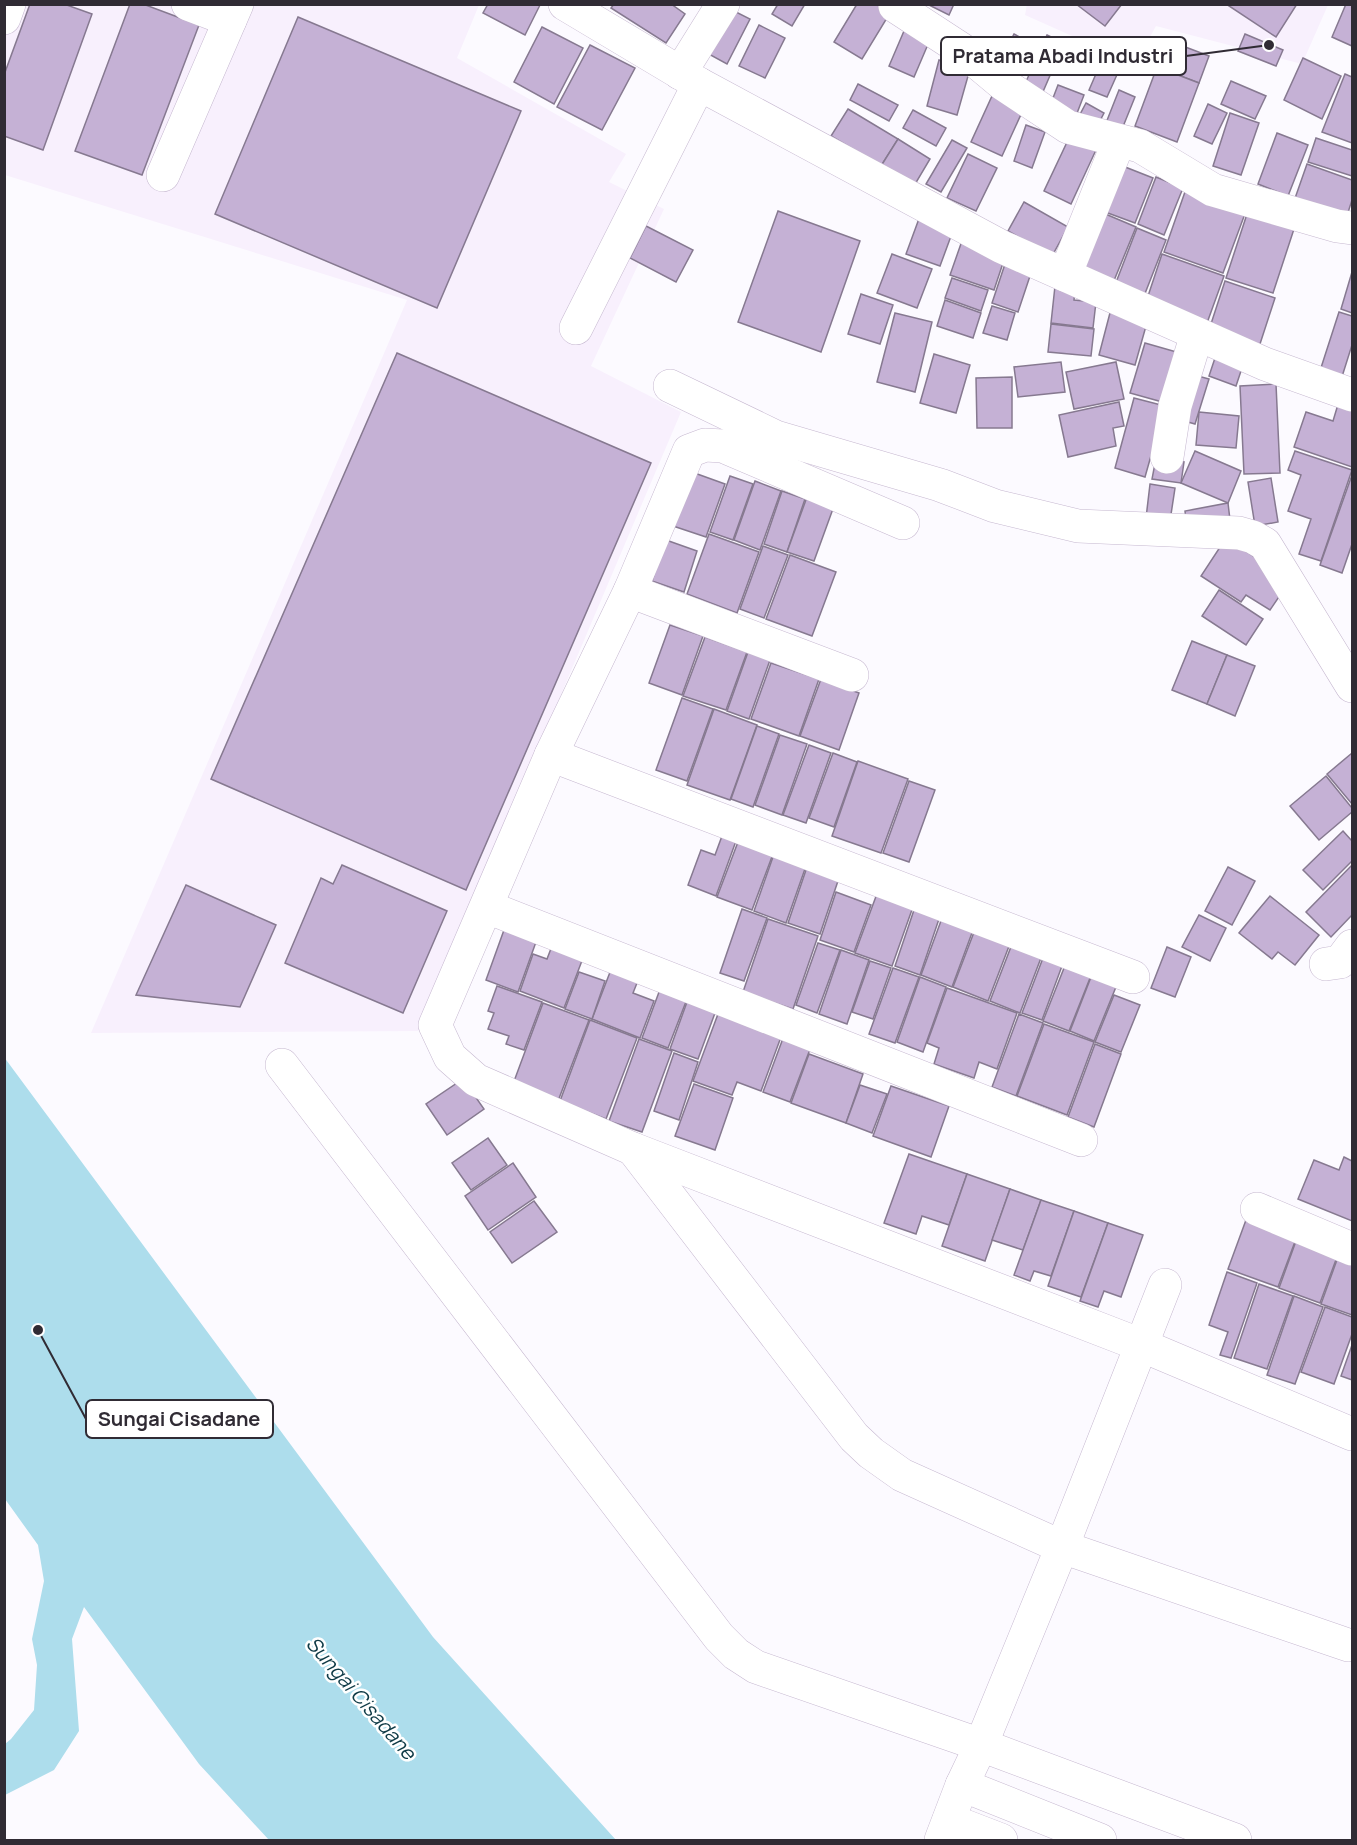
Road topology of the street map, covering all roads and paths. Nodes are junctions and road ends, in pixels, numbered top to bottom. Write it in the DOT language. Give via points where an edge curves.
graph roads {
  1 [pos="9,4"];
  2 [pos="188,4"];
  3 [pos="565,4"];
  4 [pos="723,4"];
  5 [pos="895,6"];
  6 [pos="233,12"];
  7 [pos="4,18"];
  8 [pos="689,79"];
  9 [pos="1119,141"];
  10 [pos="164,175"];
  11 [pos="1353,228"];
  12 [pos="1065,275"];
  13 [pos="576,328"];
  14 [pos="1197,334"];
  15 [pos="670,386"];
  16 [pos="1353,395"];
  17 [pos="1167,457"];
  18 [pos="903,523"];
  19 [pos="630,591"];
  20 [pos="852,675"];
  21 [pos="1353,686"];
  22 [pos="551,756"];
  23 [pos="487,907"];
  24 [pos="1353,946"];
  25 [pos="1326,964"];
  26 [pos="1133,977"];
  27 [pos="282,1065"];
  28 [pos="1081,1140"];
  29 [pos="633,1149"];
  30 [pos="1257,1209"];
  31 [pos="1353,1249"];
  32 [pos="1165,1285"];
  33 [pos="1141,1345"];
  34 [pos="1353,1434"];
  35 [pos="1062,1547"];
  36 [pos="1348,1645"];
  37 [pos="981,1745"];
  38 [pos="962,1785"];
  39 [pos="945,1830"];
  40 [pos="1002,1840"];
  41 [pos="1100,1840"];
  42 [pos="1235,1840"];
  1 -- 7 [label="street"];
  2 -- 6 [label="street"];
  3 -- 8 [label="street"];
  4 -- 8 [label="street"];
  5 -- 9 [label="street" via="1068,127"];
  6 -- 10 [label="street"];
  8 -- 12 [label="street" via="1002,247"];
  8 -- 13 [label="street"];
  9 -- 11 [label="street" via="1140,146 1213,190"];
  9 -- 12 [label="street"];
  12 -- 14 [label="street"];
  14 -- 16 [label="street" via="1265,364"];
  14 -- 17 [label="street" via="1175,406"];
  15 -- 21 [label="street" via="776,437 940,485 995,506 1077,526 1239,533 1253,537 1266,544"];
  18 -- 19 [label="street" via="723,446 705,445 689,451"];
  19 -- 20 [label="street"];
  19 -- 22 [label="street"];
  22 -- 23 [label="street"];
  22 -- 26 [label="street"];
  23 -- 28 [label="street"];
  23 -- 29 [label="street" via="435,1025 450,1057 476,1080"];
  24 -- 25 [label="street" via="1340,962"];
  27 -- 37 [label="street" via="719,1637 736,1654 756,1667"];
  29 -- 33 [label="street"];
  29 -- 35 [label="street" via="854,1437 871,1453 902,1475"];
  30 -- 31 [label="street"];
  32 -- 33 [label="street"];
  33 -- 34 [label="street"];
  33 -- 35 [label="street"];
  35 -- 36 [label="street"];
  35 -- 37 [label="street"];
  37 -- 38 [label="street"];
  37 -- 42 [label="street"];
  38 -- 39 [label="street"];
  38 -- 41 [label="street"];
  39 -- 40 [label="street"];
}
